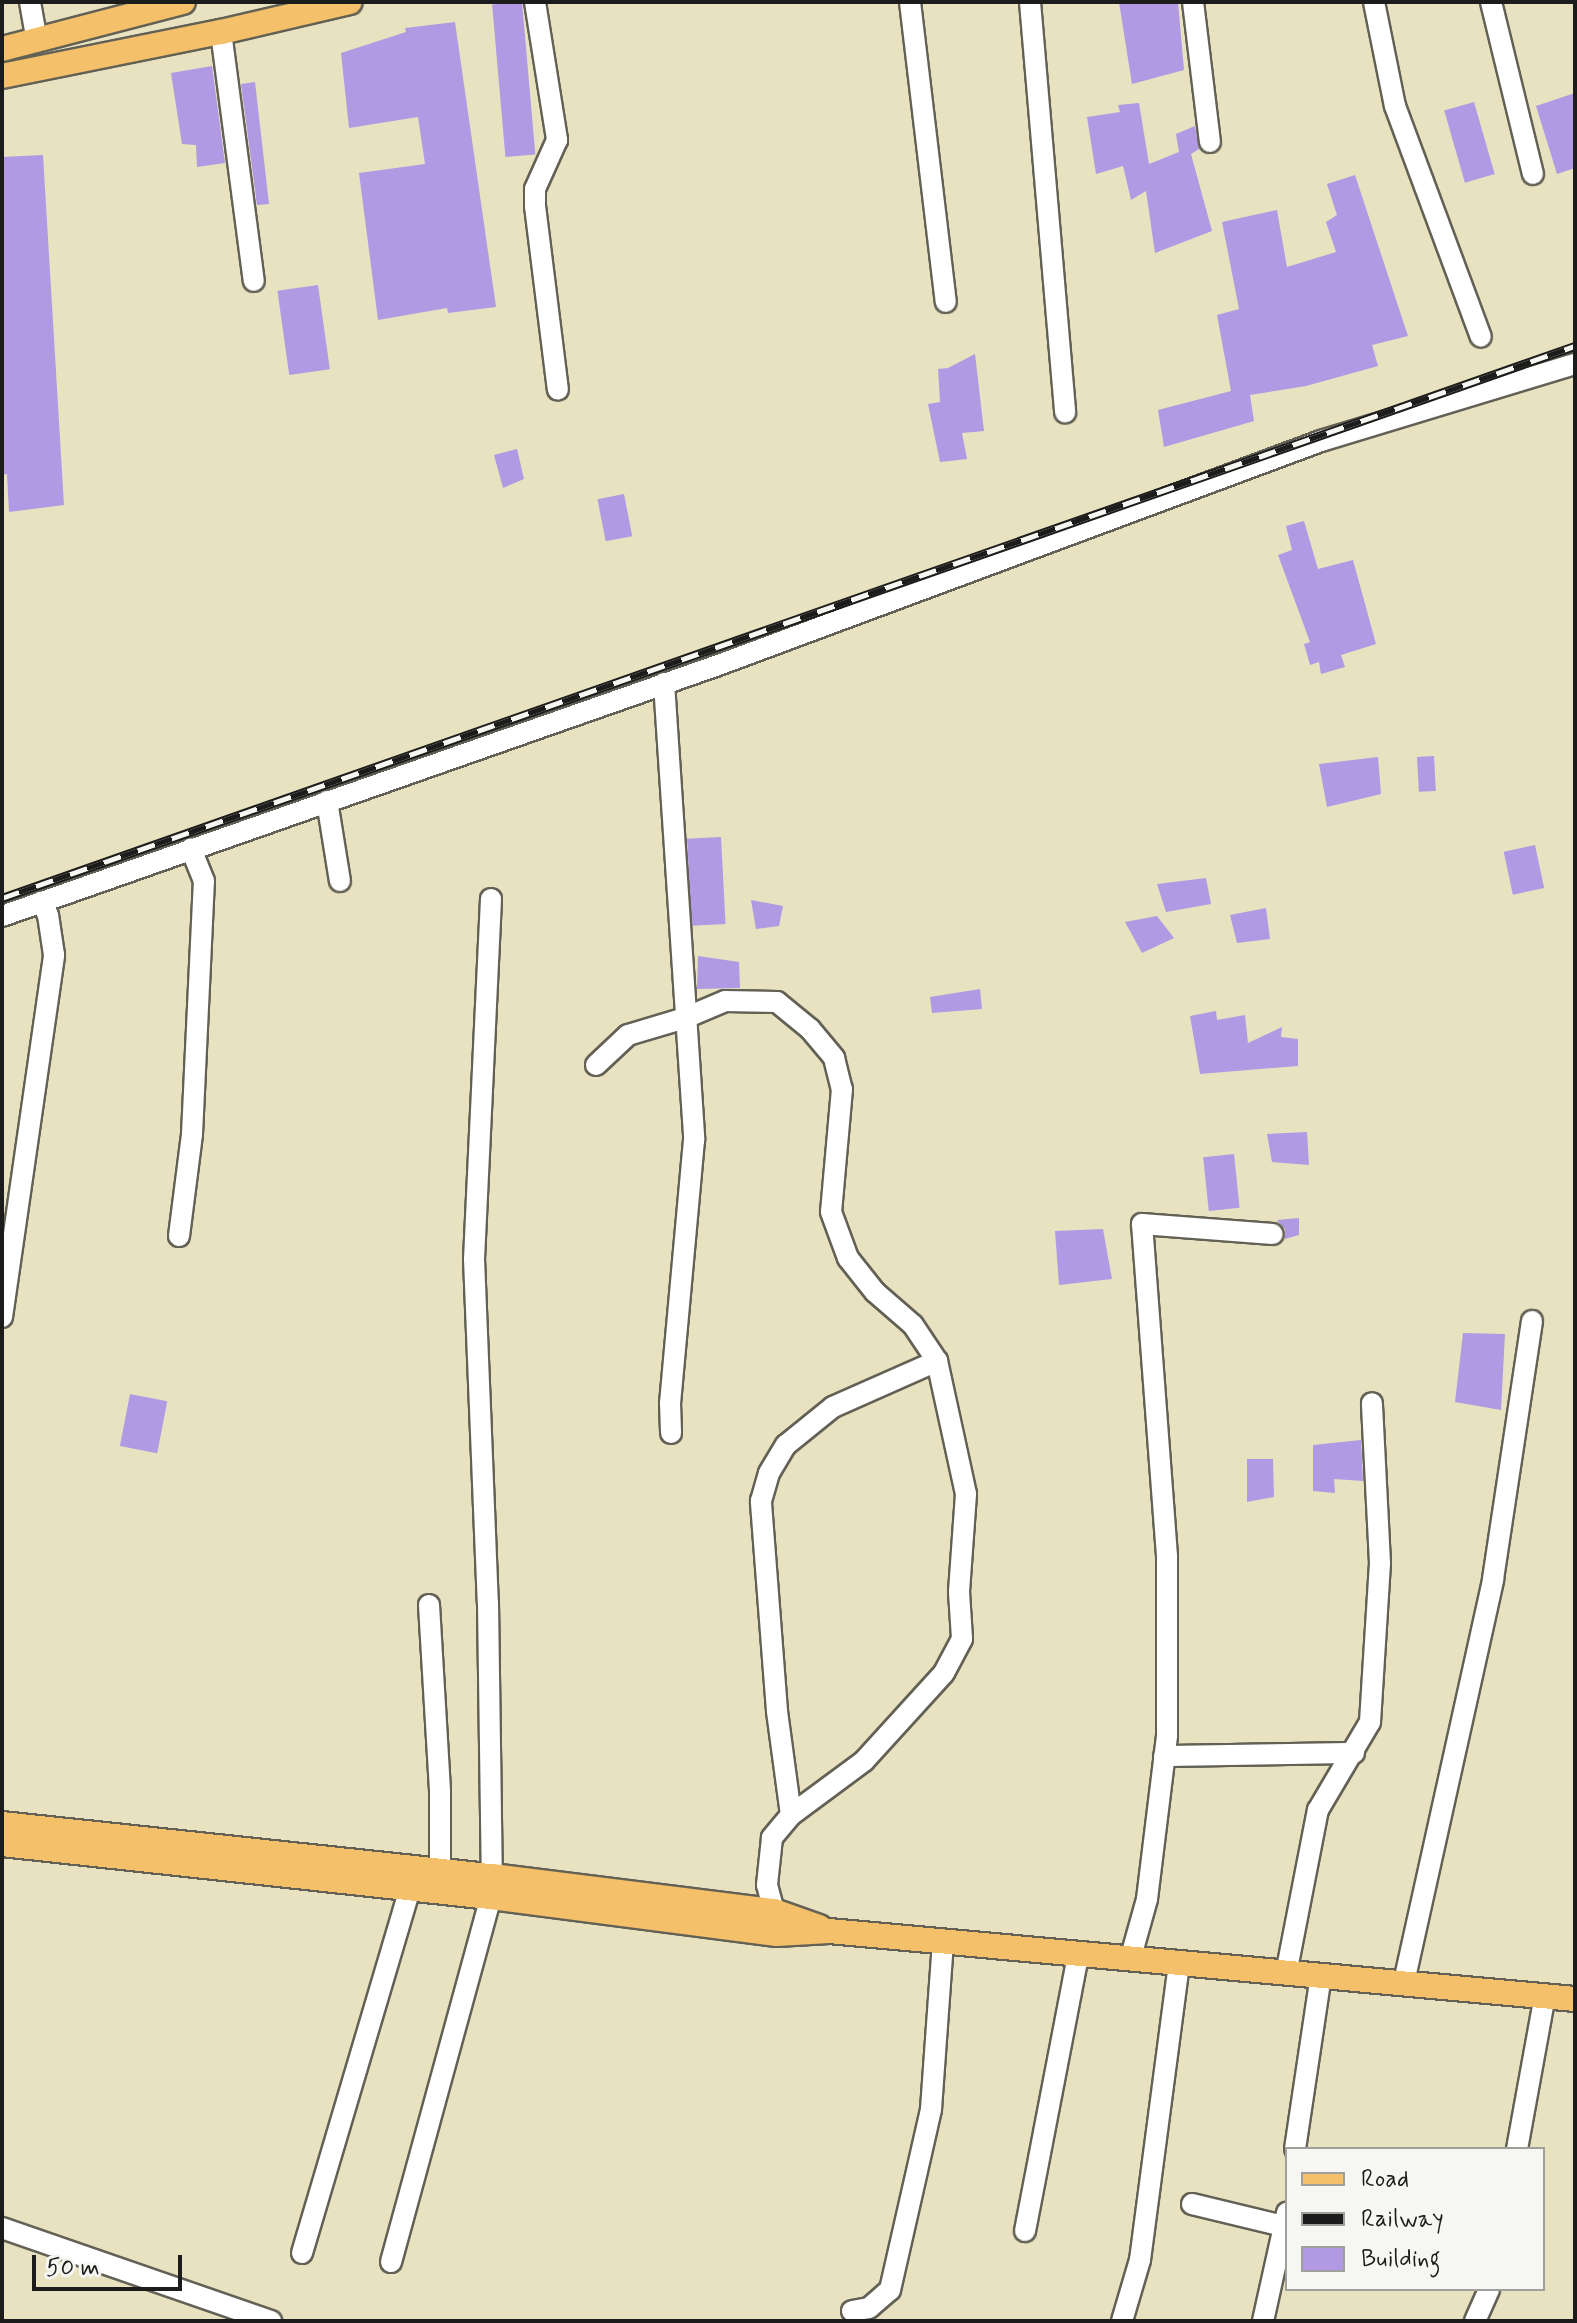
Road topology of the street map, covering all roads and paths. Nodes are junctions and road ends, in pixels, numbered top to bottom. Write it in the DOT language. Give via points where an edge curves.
graph roads {
  1 [pos="30,2"];
  2 [pos="183,2"];
  3 [pos="350,2"];
  4 [pos="535,2"];
  5 [pos="910,2"];
  6 [pos="1030,2"];
  7 [pos="1193,2"];
  8 [pos="1374,2"];
  9 [pos="1491,2"];
  10 [pos="221,32"];
  11 [pos="37,41"];
  12 [pos="2,49"];
  13 [pos="2,76"];
  14 [pos="1210,142"];
  15 [pos="1533,174"];
  16 [pos="254,281"];
  17 [pos="946,302"];
  18 [pos="1481,337"];
  19 [pos="1575,364"];
  20 [pos="558,390"];
  21 [pos="1065,413"];
  22 [pos="664,683"];
  23 [pos="327,801"];
  24 [pos="191,849"];
  25 [pos="340,881"];
  26 [pos="491,899"];
  27 [pos="41,902"];
  28 [pos="2,916"];
  29 [pos="685,1018"];
  30 [pos="596,1065"];
  31 [pos="1273,1234"];
  32 [pos="179,1236"];
  33 [pos="2,1317"];
  34 [pos="1532,1321"];
  35 [pos="937,1361"];
  36 [pos="1372,1403"];
  37 [pos="671,1433"];
  38 [pos="429,1605"];
  39 [pos="1354,1753"];
  40 [pos="1164,1756"];
  41 [pos="791,1815"];
  42 [pos="2,1824"];
  43 [pos="2,1844"];
  44 [pos="440,1871"];
  45 [pos="492,1887"];
  46 [pos="410,1889"];
  47 [pos="774,1911"];
  48 [pos="829,1931"];
  49 [pos="943,1943"];
  50 [pos="1078,1956"];
  51 [pos="1130,1960"];
  52 [pos="1179,1962"];
  53 [pos="1286,1974"];
  54 [pos="1321,1976"];
  55 [pos="1404,1982"];
  56 [pos="1545,1995"];
  57 [pos="1575,1999"];
  58 [pos="1295,2147"];
  59 [pos="1517,2147"];
  60 [pos="1192,2204"];
  61 [pos="1285,2222"];
  62 [pos="1285,2226"];
  63 [pos="2,2228"];
  64 [pos="1025,2231"];
  65 [pos="302,2253"];
  66 [pos="391,2262"];
  67 [pos="1488,2291"];
  68 [pos="852,2311"];
  69 [pos="271,2321"];
  70 [pos="1122,2321"];
  71 [pos="1263,2321"];
  72 [pos="1475,2321"];
  1 -- 11 [label="street"];
  2 -- 11 [label="main road"];
  3 -- 10 [label="main road"];
  4 -- 20 [label="street" via="557,140 535,189 535,206"];
  5 -- 17 [label="street"];
  6 -- 21 [label="street"];
  7 -- 14 [label="street"];
  8 -- 18 [label="street" via="1395,106"];
  9 -- 15 [label="street"];
  10 -- 13 [label="main road"];
  10 -- 16 [label="street"];
  11 -- 12 [label="main road"];
  19 -- 22 [label="street" via="1321,441"];
  22 -- 23 [label="street"];
  22 -- 29 [label="street"];
  23 -- 24 [label="street"];
  23 -- 25 [label="street"];
  24 -- 27 [label="street"];
  24 -- 32 [label="street" via="204,881 192,1134"];
  26 -- 45 [label="street" via="474,1259 488,1603"];
  27 -- 28 [label="street"];
  27 -- 33 [label="street" via="54,955"];
  29 -- 30 [label="street" via="628,1035"];
  29 -- 35 [label="street" via="725,1001 777,1002 834,1058 842,1089 831,1212 848,1258 875,1292 913,1325"];
  29 -- 37 [label="street" via="694,1140"];
  31 -- 40 [label="street" via="1142,1224 1167,1556"];
  34 -- 55 [label="street" via="1493,1579"];
  35 -- 41 [label="street" via="966,1494 959,1592 962,1639 944,1673 864,1761"];
  35 -- 41 [label="street" via="833,1407 786,1445 769,1473 761,1501 777,1711"];
  36 -- 39 [label="street" via="1380,1563 1370,1722"];
  38 -- 44 [label="street"];
  39 -- 40 [label="street"];
  39 -- 53 [label="street" via="1318,1810"];
  40 -- 51 [label="street" via="1147,1899"];
  41 -- 47 [label="street" via="772,1838 767,1885"];
  42 -- 44 [label="main road"];
  43 -- 46 [label="main road"];
  44 -- 45 [label="main road"];
  45 -- 46 [label="main road"];
  45 -- 47 [label="main road"];
  45 -- 48 [label="main road" via="777,1934"];
  45 -- 66 [label="street"];
  46 -- 65 [label="street"];
  47 -- 48 [label="main road"];
  48 -- 49 [label="main road"];
  49 -- 50 [label="main road"];
  49 -- 68 [label="street" via="931,2109 890,2290 869,2308"];
  50 -- 51 [label="main road"];
  50 -- 64 [label="street"];
  51 -- 52 [label="main road"];
  52 -- 53 [label="main road"];
  52 -- 70 [label="street" via="1140,2260"];
  53 -- 54 [label="main road"];
  54 -- 55 [label="main road"];
  54 -- 58 [label="street"];
  55 -- 56 [label="main road"];
  56 -- 57 [label="main road"];
  56 -- 59 [label="street"];
  60 -- 61 [label="street"];
  62 -- 71 [label="street"];
  63 -- 69 [label="street"];
  67 -- 72 [label="street"];
}
